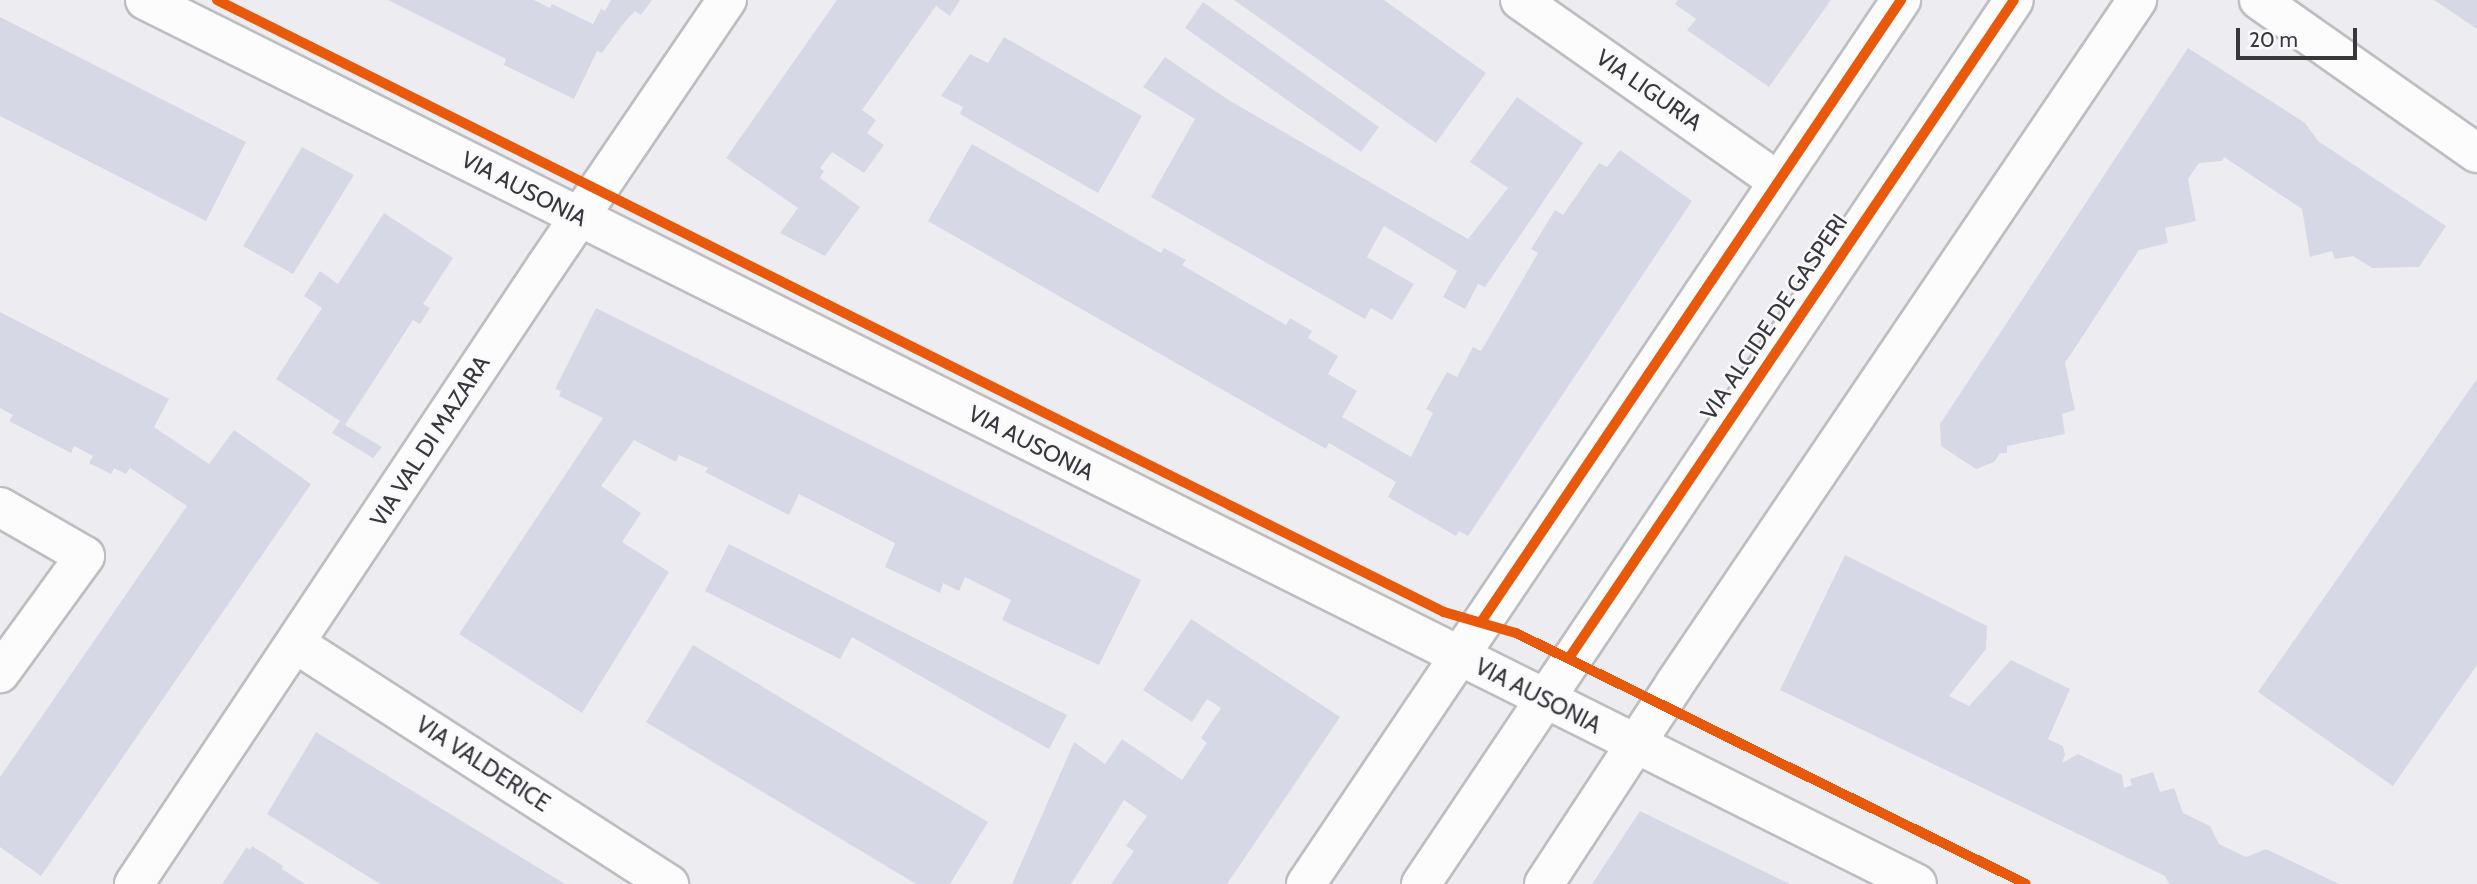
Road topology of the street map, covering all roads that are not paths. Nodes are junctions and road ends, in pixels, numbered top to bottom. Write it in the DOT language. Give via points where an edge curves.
graph roads {
  1 [pos="145,0"];
  2 [pos="727,0"];
  3 [pos="1520,0"];
  4 [pos="1901,0"];
  5 [pos="2014,0"];
  6 [pos="2137,0"];
  7 [pos="2259,0"];
  8 [pos="2477,153"];
  9 [pos="1778,181"];
  10 [pos="579,217"];
  11 [pos="0,507"];
  12 [pos="296,643"];
  13 [pos="1458,656"];
  14 [pos="0,673"];
  15 [pos="1543,699"];
  16 [pos="1635,745"];
  17 [pos="134,884"];
  18 [pos="669,884"];
  19 [pos="1306,884"];
  20 [pos="1421,884"];
  21 [pos="1544,884"];
  22 [pos="1917,884"];
  1 -- 10 [label="street, VIA AUSONIA"];
  2 -- 10 [label="street, VIA VAL DI MAZARA"];
  3 -- 9 [label="street, VIA LIGURIA"];
  4 -- 9 [label="street"];
  5 -- 15 [label="street, VIA ALCIDE DE GASPERI"];
  6 -- 16 [label="street"];
  7 -- 8 [label="street"];
  9 -- 13 [label="street"];
  10 -- 12 [label="street, VIA VAL DI MAZARA"];
  10 -- 13 [label="street, VIA AUSONIA"];
  11 -- 14 [label="street" via="85,556"];
  12 -- 17 [label="street, VIA VAL DI MAZARA"];
  12 -- 18 [label="street, VIA VALDERICE"];
  13 -- 15 [label="street, VIA AUSONIA"];
  13 -- 19 [label="street"];
  15 -- 16 [label="street, VIA AUSONIA"];
  15 -- 20 [label="street, VIA ALCIDE DE GASPERI"];
  16 -- 21 [label="street"];
  16 -- 22 [label="street, VIA AUSONIA"];
}
